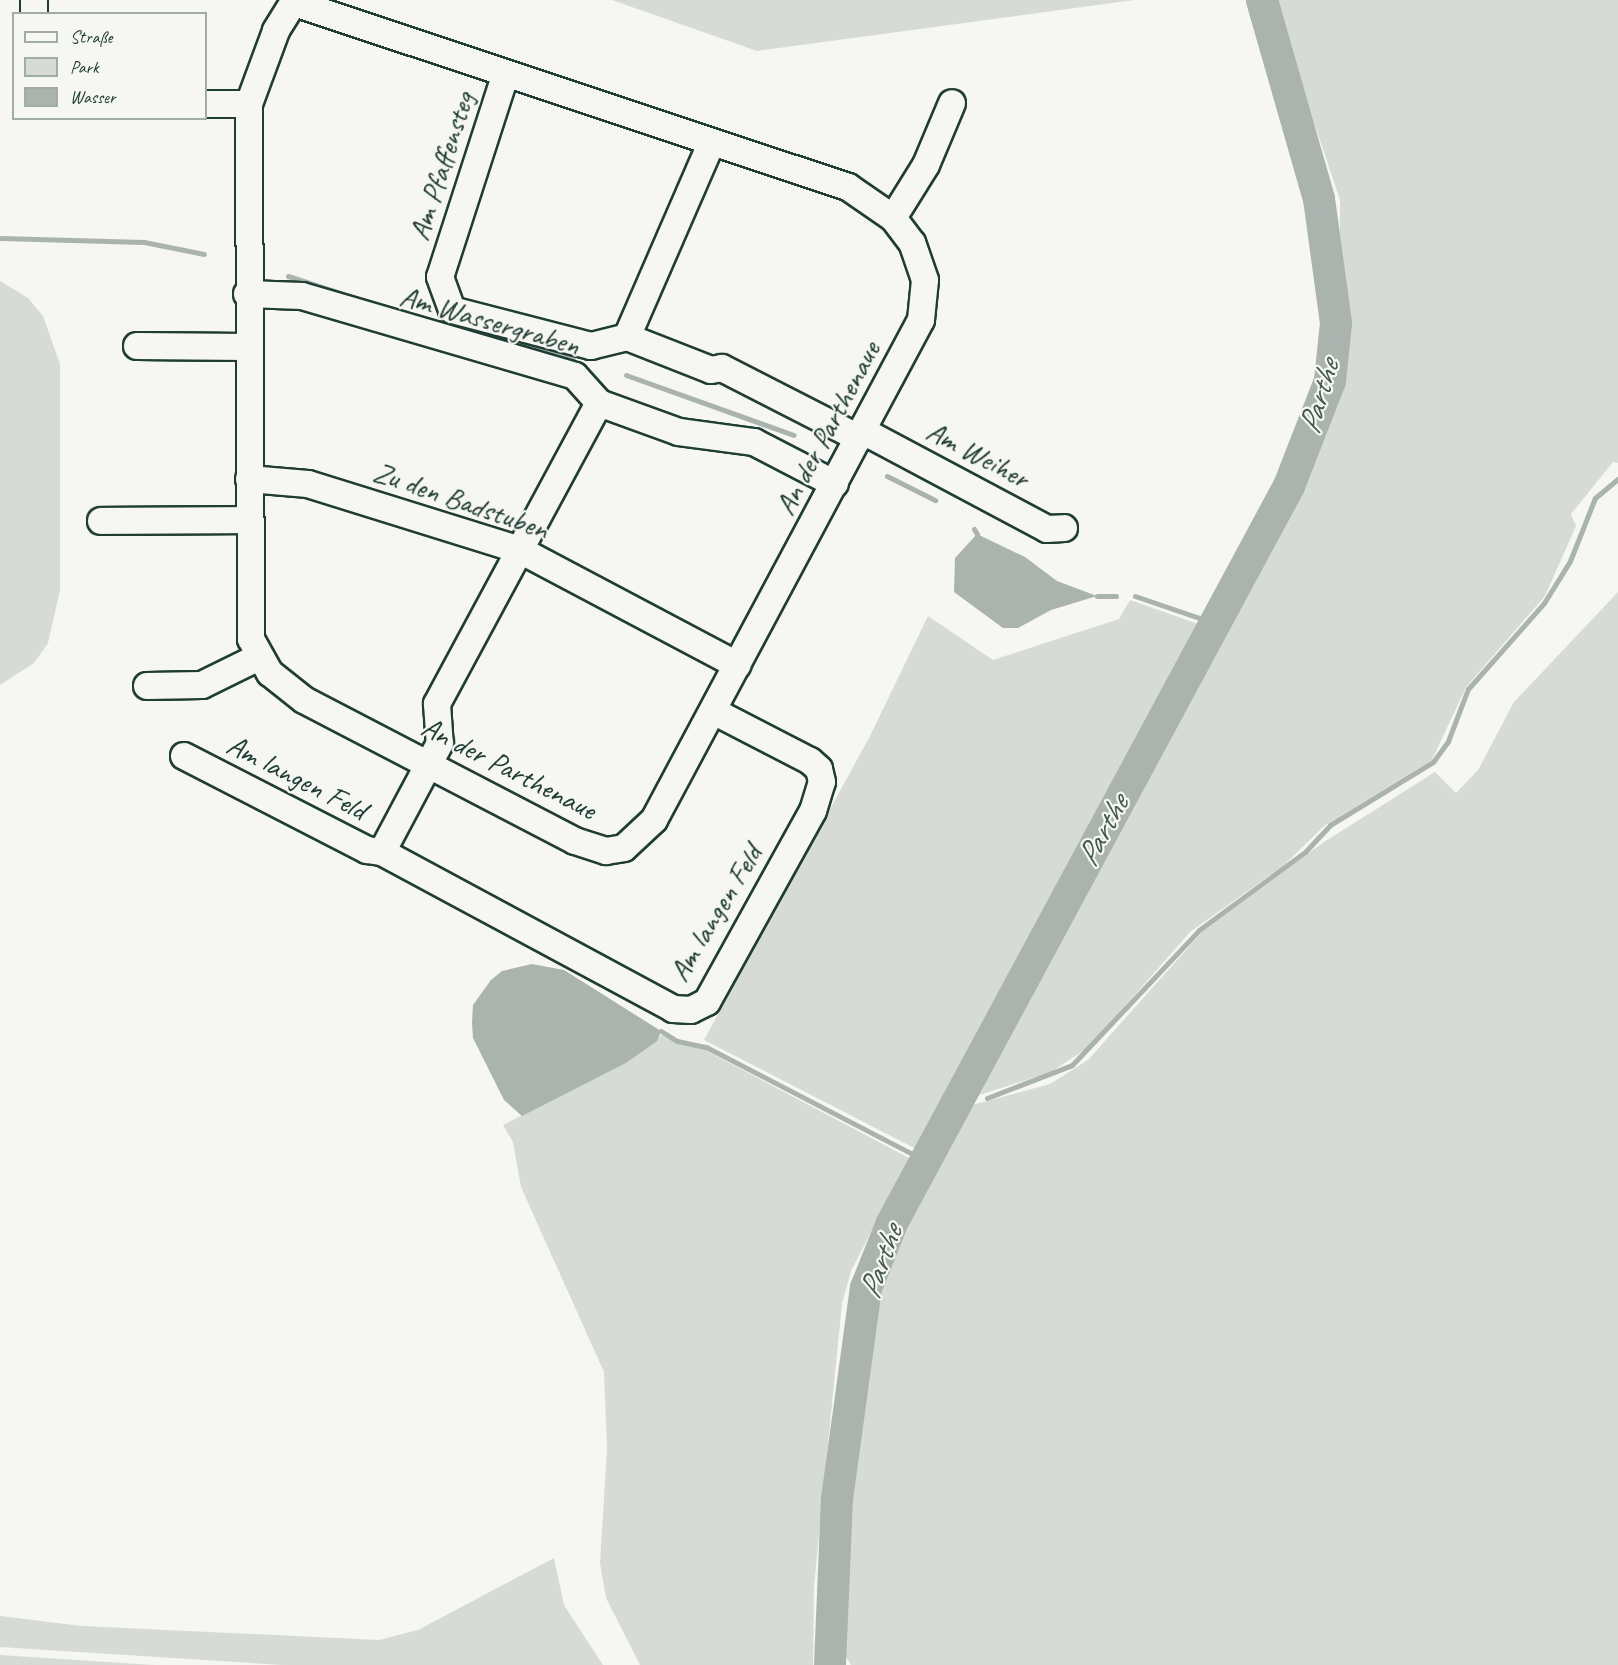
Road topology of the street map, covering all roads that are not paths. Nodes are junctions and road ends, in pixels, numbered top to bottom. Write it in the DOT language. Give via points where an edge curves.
graph roads {
  1 [pos="295,2"];
  2 [pos="504,76"];
  3 [pos="952,103"];
  4 [pos="207,104"];
  5 [pos="249,104"];
  6 [pos="711,144"];
  7 [pos="893,218"];
  8 [pos="440,277"];
  9 [pos="247,294"];
  10 [pos="627,337"];
  11 [pos="137,346"];
  12 [pos="248,347"];
  13 [pos="599,403"];
  14 [pos="861,434"];
  15 [pos="249,479"];
  16 [pos="835,484"];
  17 [pos="248,520"];
  18 [pos="100,521"];
  19 [pos="1064,528"];
  20 [pos="520,550"];
  21 [pos="259,657"];
  22 [pos="737,665"];
  23 [pos="147,686"];
  24 [pos="713,711"];
  25 [pos="184,756"];
  26 [pos="428,764"];
  27 [pos="382,852"];
  1 -- 2 [label="street, An der Parthenaue"];
  1 -- 5 [label="street, An der Parthenaue" via="276,31"];
  2 -- 6 [label="street, An der Parthenaue"];
  2 -- 8 [label="street, Am Pfaffensteg"];
  3 -- 7 [label="street" via="926,165"];
  4 -- 5 [label="street"];
  5 -- 9 [label="street, An der Parthenaue"];
  6 -- 7 [label="street, An der Parthenaue" via="848,188"];
  6 -- 10 [label="street"];
  7 -- 14 [label="street, An der Parthenaue" via="912,243 925,280 921,320"];
  8 -- 10 [label="street, Am Wassergraben" via="452,310 591,346"];
  9 -- 12 [label="street, An der Parthenaue"];
  9 -- 13 [label="street, Am Wassergraben" via="302,296 574,376"];
  10 -- 14 [label="street, Am Wassergraben" via="711,370 722,368"];
  11 -- 12 [label="street"];
  12 -- 15 [label="street, An der Parthenaue"];
  13 -- 16 [label="street, Am Wassergraben" via="679,432 754,442"];
  13 -- 20 [label="street, Am langen Feld"];
  14 -- 16 [label="street, An der Parthenaue"];
  14 -- 19 [label="street, Am Weiher" via="1047,529"];
  15 -- 17 [label="street, An der Parthenaue"];
  15 -- 20 [label="street, Zu den Badstuben" via="308,484"];
  16 -- 22 [label="street, An der Parthenaue"];
  17 -- 18 [label="street"];
  17 -- 21 [label="street, An der Parthenaue" via="249,623"];
  20 -- 22 [label="street, Zu den Badstuben"];
  20 -- 26 [label="street, Am langen Feld" via="437,704 440,743"];
  21 -- 23 [label="street" via="202,685"];
  21 -- 26 [label="street, An der Parthenaue" via="281,685 304,700"];
  22 -- 24 [label="street, An der Parthenaue"];
  24 -- 26 [label="street, An der Parthenaue" via="649,828 624,848 606,850 575,841"];
  24 -- 27 [label="street, Am langen Feld" via="810,761 819,769 822,782 813,809 707,1002 691,1010 673,1009"];
  25 -- 27 [label="street, Am langen Feld" via="367,850"];
  26 -- 27 [label="street, Am langen Feld"];
}
